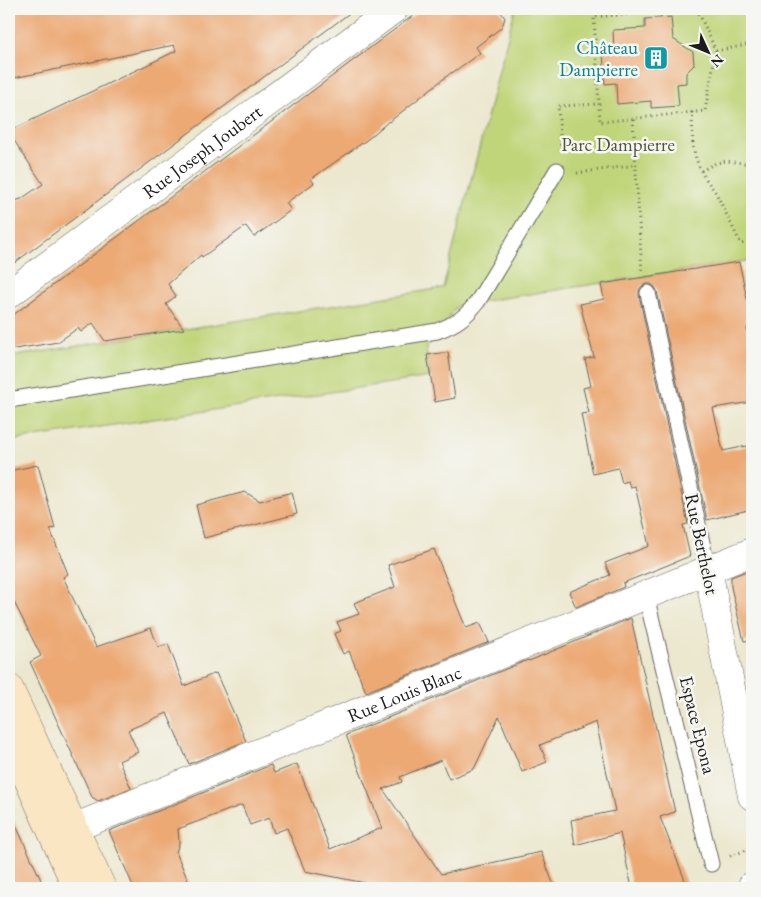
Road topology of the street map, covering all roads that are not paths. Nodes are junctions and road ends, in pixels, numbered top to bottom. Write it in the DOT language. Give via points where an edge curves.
graph roads {
  1 [pos="394,9"];
  2 [pos="555,173"];
  3 [pos="648,293"];
  4 [pos="9,294"];
  5 [pos="9,400"];
  6 [pos="752,552"];
  7 [pos="708,570"];
  8 [pos="646,596"];
  9 [pos="9,688"];
  10 [pos="9,737"];
  11 [pos="752,796"];
  12 [pos="64,832"];
  13 [pos="711,864"];
  14 [pos="83,884"];
  1 -- 4 [label="street, Rue Joseph Joubert"];
  2 -- 5 [label="lane" via="478,301 461,320 450,326 437,331"];
  3 -- 7 [label="lane, Rue Berthelot"];
  6 -- 7 [label="street, Rue Louis Blanc"];
  7 -- 8 [label="street, Rue Louis Blanc"];
  7 -- 11 [label="street, Rue Berthelot"];
  8 -- 12 [label="street, Rue Louis Blanc"];
  8 -- 13 [label="lane, Espace Epona"];
  9 -- 12 [label="main road"];
  10 -- 12 [label="main road"];
  12 -- 14 [label="main road"];
}
